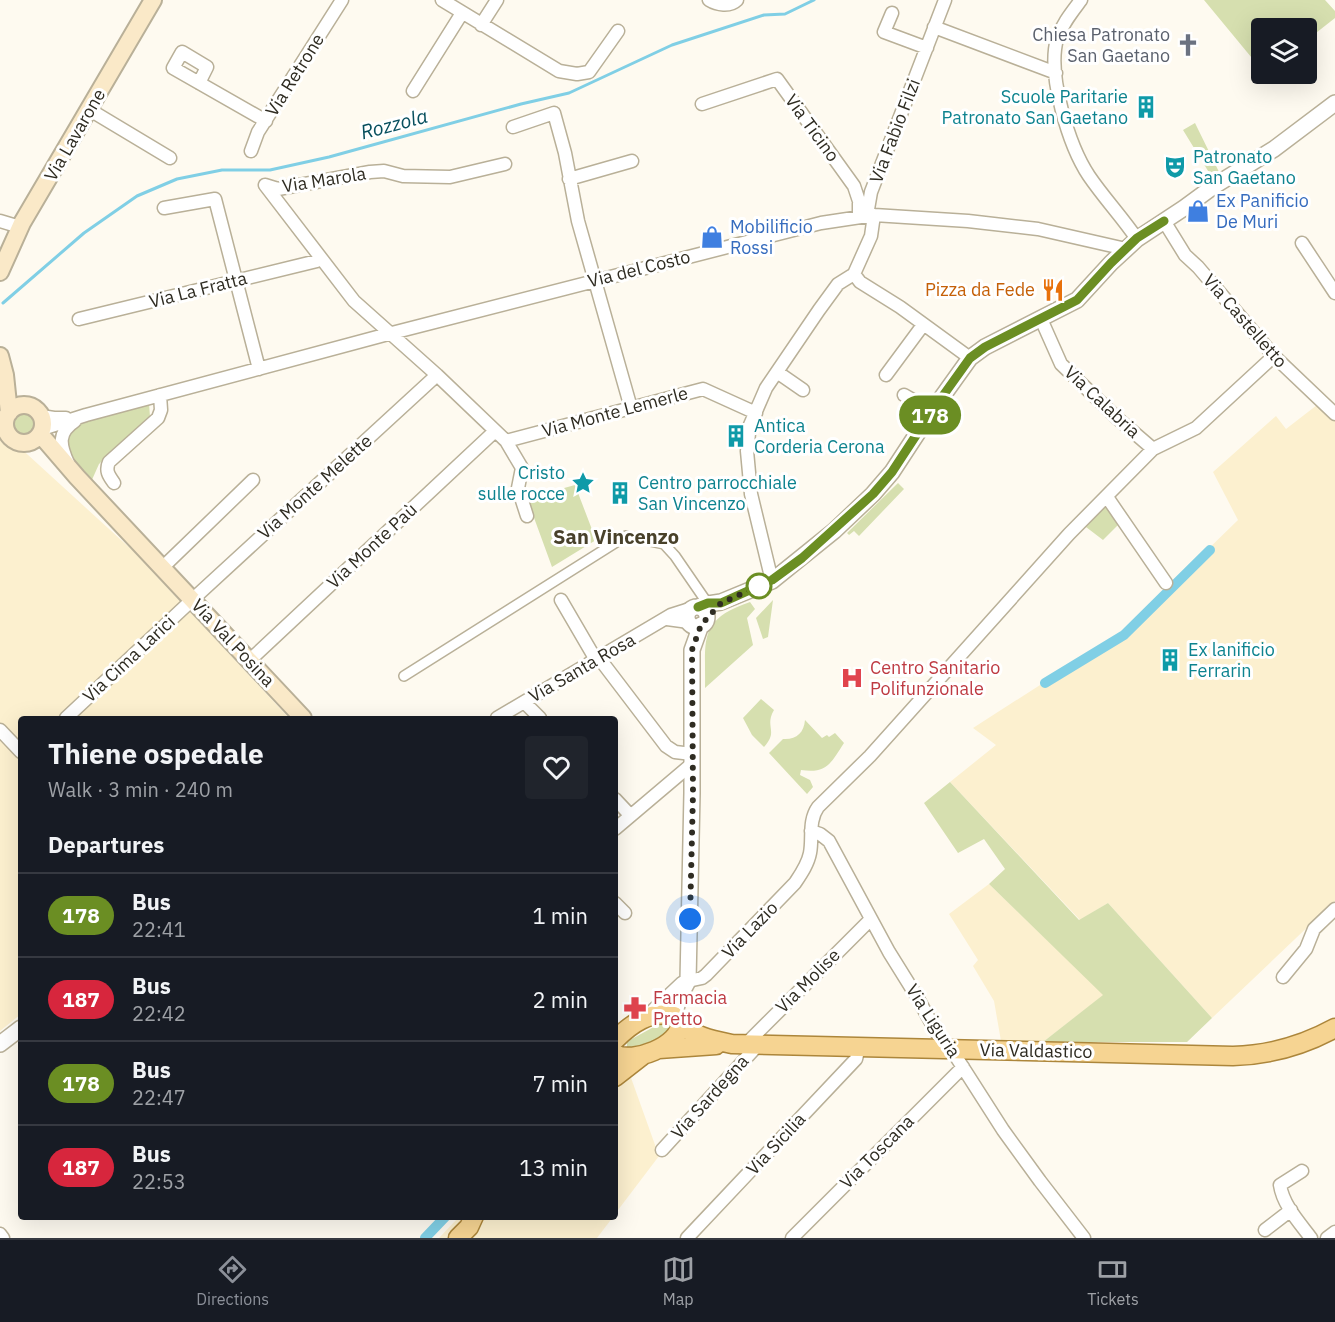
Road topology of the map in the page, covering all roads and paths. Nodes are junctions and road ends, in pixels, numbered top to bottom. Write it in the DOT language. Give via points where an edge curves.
graph roads {
  1 [pos="153,0"];
  2 [pos="342,0"];
  3 [pos="442,0"];
  4 [pos="497,0"];
  5 [pos="709,0"];
  6 [pos="737,0"];
  7 [pos="945,0"];
  8 [pos="1081,0"];
  9 [pos="462,13"];
  10 [pos="892,13"];
  11 [pos="481,25"];
  12 [pos="934,27"];
  13 [pos="618,31"];
  14 [pos="927,48"];
  15 [pos="1056,73"];
  16 [pos="199,83"];
  17 [pos="413,91"];
  18 [pos="1335,103"];
  19 [pos="702,104"];
  20 [pos="90,110"];
  21 [pos="266,121"];
  22 [pos="513,126"];
  23 [pos="251,151"];
  24 [pos="170,158"];
  25 [pos="632,161"];
  26 [pos="505,164"];
  27 [pos="569,180"];
  28 [pos="164,208"];
  29 [pos="867,216"];
  30 [pos="0,221"];
  31 [pos="1164,221"];
  32 [pos="20,227"];
  33 [pos="1302,243"];
  34 [pos="1131,244"];
  35 [pos="317,261"];
  36 [pos="0,272"];
  37 [pos="854,273"];
  38 [pos="235,280"];
  39 [pos="595,280"];
  40 [pos="1335,293"];
  41 [pos="79,319"];
  42 [pos="1041,319"];
  43 [pos="924,324"];
  44 [pos="392,333"];
  45 [pos="0,356"];
  46 [pos="1274,356"];
  47 [pos="970,358"];
  48 [pos="259,369"];
  49 [pos="777,372"];
  50 [pos="5,375"];
  51 [pos="438,375"];
  52 [pos="886,375"];
  53 [pos="803,390"];
  54 [pos="160,395"];
  55 [pos="904,395"];
  56 [pos="631,408"];
  57 [pos="932,411"];
  58 [pos="756,413"];
  59 [pos="1335,414"];
  60 [pos="82,417"];
  61 [pos="5,420"];
  62 [pos="39,422"];
  63 [pos="495,430"];
  64 [pos="506,441"];
  65 [pos="13,442"];
  66 [pos="1153,449"];
  67 [pos="70,470"];
  68 [pos="254,480"];
  69 [pos="114,483"];
  70 [pos="1107,497"];
  71 [pos="527,516"];
  72 [pos="162,568"];
  73 [pos="772,580"];
  74 [pos="1166,583"];
  75 [pos="192,600"];
  76 [pos="561,600"];
  77 [pos="702,612"];
  78 [pos="597,659"];
  79 [pos="249,661"];
  80 [pos="404,676"];
  81 [pos="524,702"];
  82 [pos="68,716"];
  83 [pos="299,716"];
  84 [pos="500,716"];
  85 [pos="538,716"];
  86 [pos="0,730"];
  87 [pos="18,749"];
  88 [pos="692,758"];
  89 [pos="618,803"];
  90 [pos="630,815"];
  91 [pos="618,826"];
  92 [pos="811,831"];
  93 [pos="618,906"];
  94 [pos="1335,909"];
  95 [pos="625,913"];
  96 [pos="871,919"];
  97 [pos="1283,977"];
  98 [pos="695,979"];
  99 [pos="649,1016"];
  100 [pos="677,1020"];
  101 [pos="622,1028"];
  102 [pos="1335,1028"];
  103 [pos="18,1030"];
  104 [pos="0,1044"];
  105 [pos="745,1044"];
  106 [pos="859,1047"];
  107 [pos="950,1049"];
  108 [pos="651,1051"];
  109 [pos="618,1055"];
  110 [pos="963,1067"];
  111 [pos="618,1075"];
  112 [pos="662,1150"];
  113 [pos="1302,1171"];
  114 [pos="1290,1210"];
  115 [pos="1265,1230"];
  116 [pos="1335,1232"];
  117 [pos="0,1234"];
  118 [pos="1079,1236"];
  119 [pos="3,1238"];
  120 [pos="687,1238"];
  121 [pos="792,1238"];
  122 [pos="1311,1238"];
  123 [pos="1327,1238"];
  1 -- 20 [label="main road, Via Lavarone"];
  2 -- 21 [label="street, Via Retrone"];
  3 -- 9 [label="street"];
  4 -- 11 [label="street"];
  5 -- 6 [label="street" via="723,4"];
  7 -- 12 [label="street, Via Fabio Filzi"];
  8 -- 15 [label="street" via="1058,38"];
  9 -- 11 [label="street"];
  9 -- 17 [label="street"];
  10 -- 14 [label="street" via="884,32"];
  11 -- 13 [label="street" via="559,71 577,74 590,72"];
  12 -- 14 [label="street, Via Fabio Filzi"];
  12 -- 15 [label="street"];
  14 -- 29 [label="street, Via Fabio Filzi" via="871,192"];
  15 -- 34 [label="street" via="1063,116 1079,158"];
  16 -- 21 [label="street"];
  18 -- 31 [label="street" via="1274,149"];
  19 -- 29 [label="street, Via Ticino" via="777,79 854,186"];
  20 -- 24 [label="street"];
  20 -- 32 [label="main road, Via Lavarone"];
  21 -- 23 [label="street, Via Retrone"];
  22 -- 27 [label="street" via="555,113"];
  25 -- 27 [label="street"];
  26 -- 44 [label="street, Via Marola" via="450,177 403,176 384,171 278,189 265,185 354,301"];
  27 -- 39 [label="street"];
  28 -- 38 [label="street" via="215,199"];
  29 -- 34 [label="street, Via del Costo" via="1008,225"];
  29 -- 37 [label="street, Via Fabio Filzi" via="871,236"];
  29 -- 39 [label="street, Via del Costo" via="821,223"];
  30 -- 32 [label="street"];
  31 -- 34 [label="street"];
  31 -- 46 [label="street, Via Castelletto" via="1188,259"];
  32 -- 36 [label="main road, Via Lavarone"];
  33 -- 40 [label="street"];
  34 -- 42 [label="street" via="1077,300"];
  35 -- 38 [label="street, Via La Fratta"];
  37 -- 43 [label="street" via="860,282"];
  37 -- 49 [label="street" via="838,284"];
  38 -- 41 [label="street, Via La Fratta"];
  38 -- 48 [label="street"];
  39 -- 44 [label="street, Via del Costo"];
  39 -- 56 [label="street"];
  42 -- 47 [label="street"];
  42 -- 66 [label="street, Via Calabria" via="1061,364"];
  43 -- 47 [label="street"];
  43 -- 52 [label="street"];
  44 -- 48 [label="street, Via del Costo"];
  44 -- 51 [label="street"];
  45 -- 50 [label="main road"];
  46 -- 59 [label="street, Via Castelletto"];
  46 -- 66 [label="street" via="1196,428"];
  47 -- 57 [label="street"];
  48 -- 54 [label="street, Via del Costo"];
  49 -- 53 [label="street"];
  49 -- 58 [label="street"];
  50 -- 61 [label="main road"];
  50 -- 62 [label="main road"];
  51 -- 63 [label="street"];
  51 -- 75 [label="street, Via Monte Melette"];
  54 -- 60 [label="street, Via del Costo"];
  54 -- 69 [label="street" via="158,418 106,467"];
  55 -- 57 [label="street"];
  56 -- 58 [label="street, Via Monte Lemerle" via="703,389"];
  56 -- 64 [label="street, Via Monte Lemerle"];
  57 -- 73 [label="street" via="906,453 873,494"];
  58 -- 73 [label="street" via="750,425 747,459 751,494"];
  60 -- 62 [label="street, Via del Costo"];
  60 -- 67 [label="street" via="65,428 61,438"];
  61 -- 62 [label="main road" via="19,406"];
  61 -- 65 [label="main road"];
  62 -- 65 [label="main road" via="33,441"];
  62 -- 67 [label="main road, Via Val Posina"];
  63 -- 64 [label="street"];
  63 -- 79 [label="street, Via Monte Paù"];
  64 -- 71 [label="street" via="522,468 518,488"];
  65 -- 67 [label="main road, Via Val Posina"];
  66 -- 70 [label="street, Via Lazio"];
  67 -- 72 [label="main road, Via Val Posina"];
  68 -- 72 [label="street"];
  70 -- 74 [label="street"];
  70 -- 92 [label="street, Via Lazio" via="1069,534 870,756 818,807"];
  72 -- 75 [label="main road, Via Val Posina"];
  73 -- 77 [label="street"];
  75 -- 79 [label="main road, Via Val Posina"];
  75 -- 82 [label="street, Via Cima Larici"];
  76 -- 78 [label="street"];
  77 -- 78 [label="street, Via Santa Rosa" via="667,619"];
  77 -- 80 [label="street" via="664,544 626,536"];
  77 -- 88 [label="street" via="692,650"];
  78 -- 81 [label="street, Via Santa Rosa"];
  78 -- 88 [label="street" via="666,746"];
  79 -- 83 [label="main road, Via Val Posina"];
  81 -- 84 [label="street, Via Santa Rosa"];
  81 -- 85 [label="street"];
  86 -- 87 [label="street"];
  88 -- 90 [label="street"];
  88 -- 98 [label="street"];
  89 -- 90 [label="street"];
  90 -- 91 [label="street"];
  92 -- 96 [label="street, Via Liguria" via="829,841"];
  92 -- 98 [label="street, Via Lazio" via="810,853 795,883"];
  93 -- 95 [label="street"];
  94 -- 97 [label="street" via="1314,929 1306,949"];
  96 -- 105 [label="street, Via Molise"];
  96 -- 107 [label="street, Via Liguria"];
  98 -- 99 [label="street"];
  98 -- 100 [label="street, Via Lazio" via="679,998"];
  99 -- 100 [label="main road" via="658,1013"];
  99 -- 101 [label="main road"];
  100 -- 105 [label="main road, Via Valdastico" via="706,1039"];
  100 -- 108 [label="main road" via="679,1033"];
  102 -- 107 [label="main road, Via Valdastico" via="1302,1043 1248,1056"];
  103 -- 104 [label="street"];
  105 -- 106 [label="main road, Via Valdastico"];
  105 -- 108 [label="main road, Via Valdastico"];
  105 -- 112 [label="street, Via Sardegna"];
  106 -- 107 [label="main road, Via Valdastico"];
  106 -- 120 [label="street, Via Sicilia" via="856,1059"];
  107 -- 110 [label="street, Via Liguria"];
  108 -- 109 [label="main road, Via Valdastico" via="628,1058"];
  108 -- 111 [label="main road"];
  110 -- 118 [label="street, Via Liguria"];
  110 -- 121 [label="street, Via Toscana"];
  113 -- 114 [label="street" via="1280,1185"];
  114 -- 115 [label="street"];
  114 -- 122 [label="street"];
  116 -- 123 [label="street"];
  117 -- 119 [label="street"];
}
